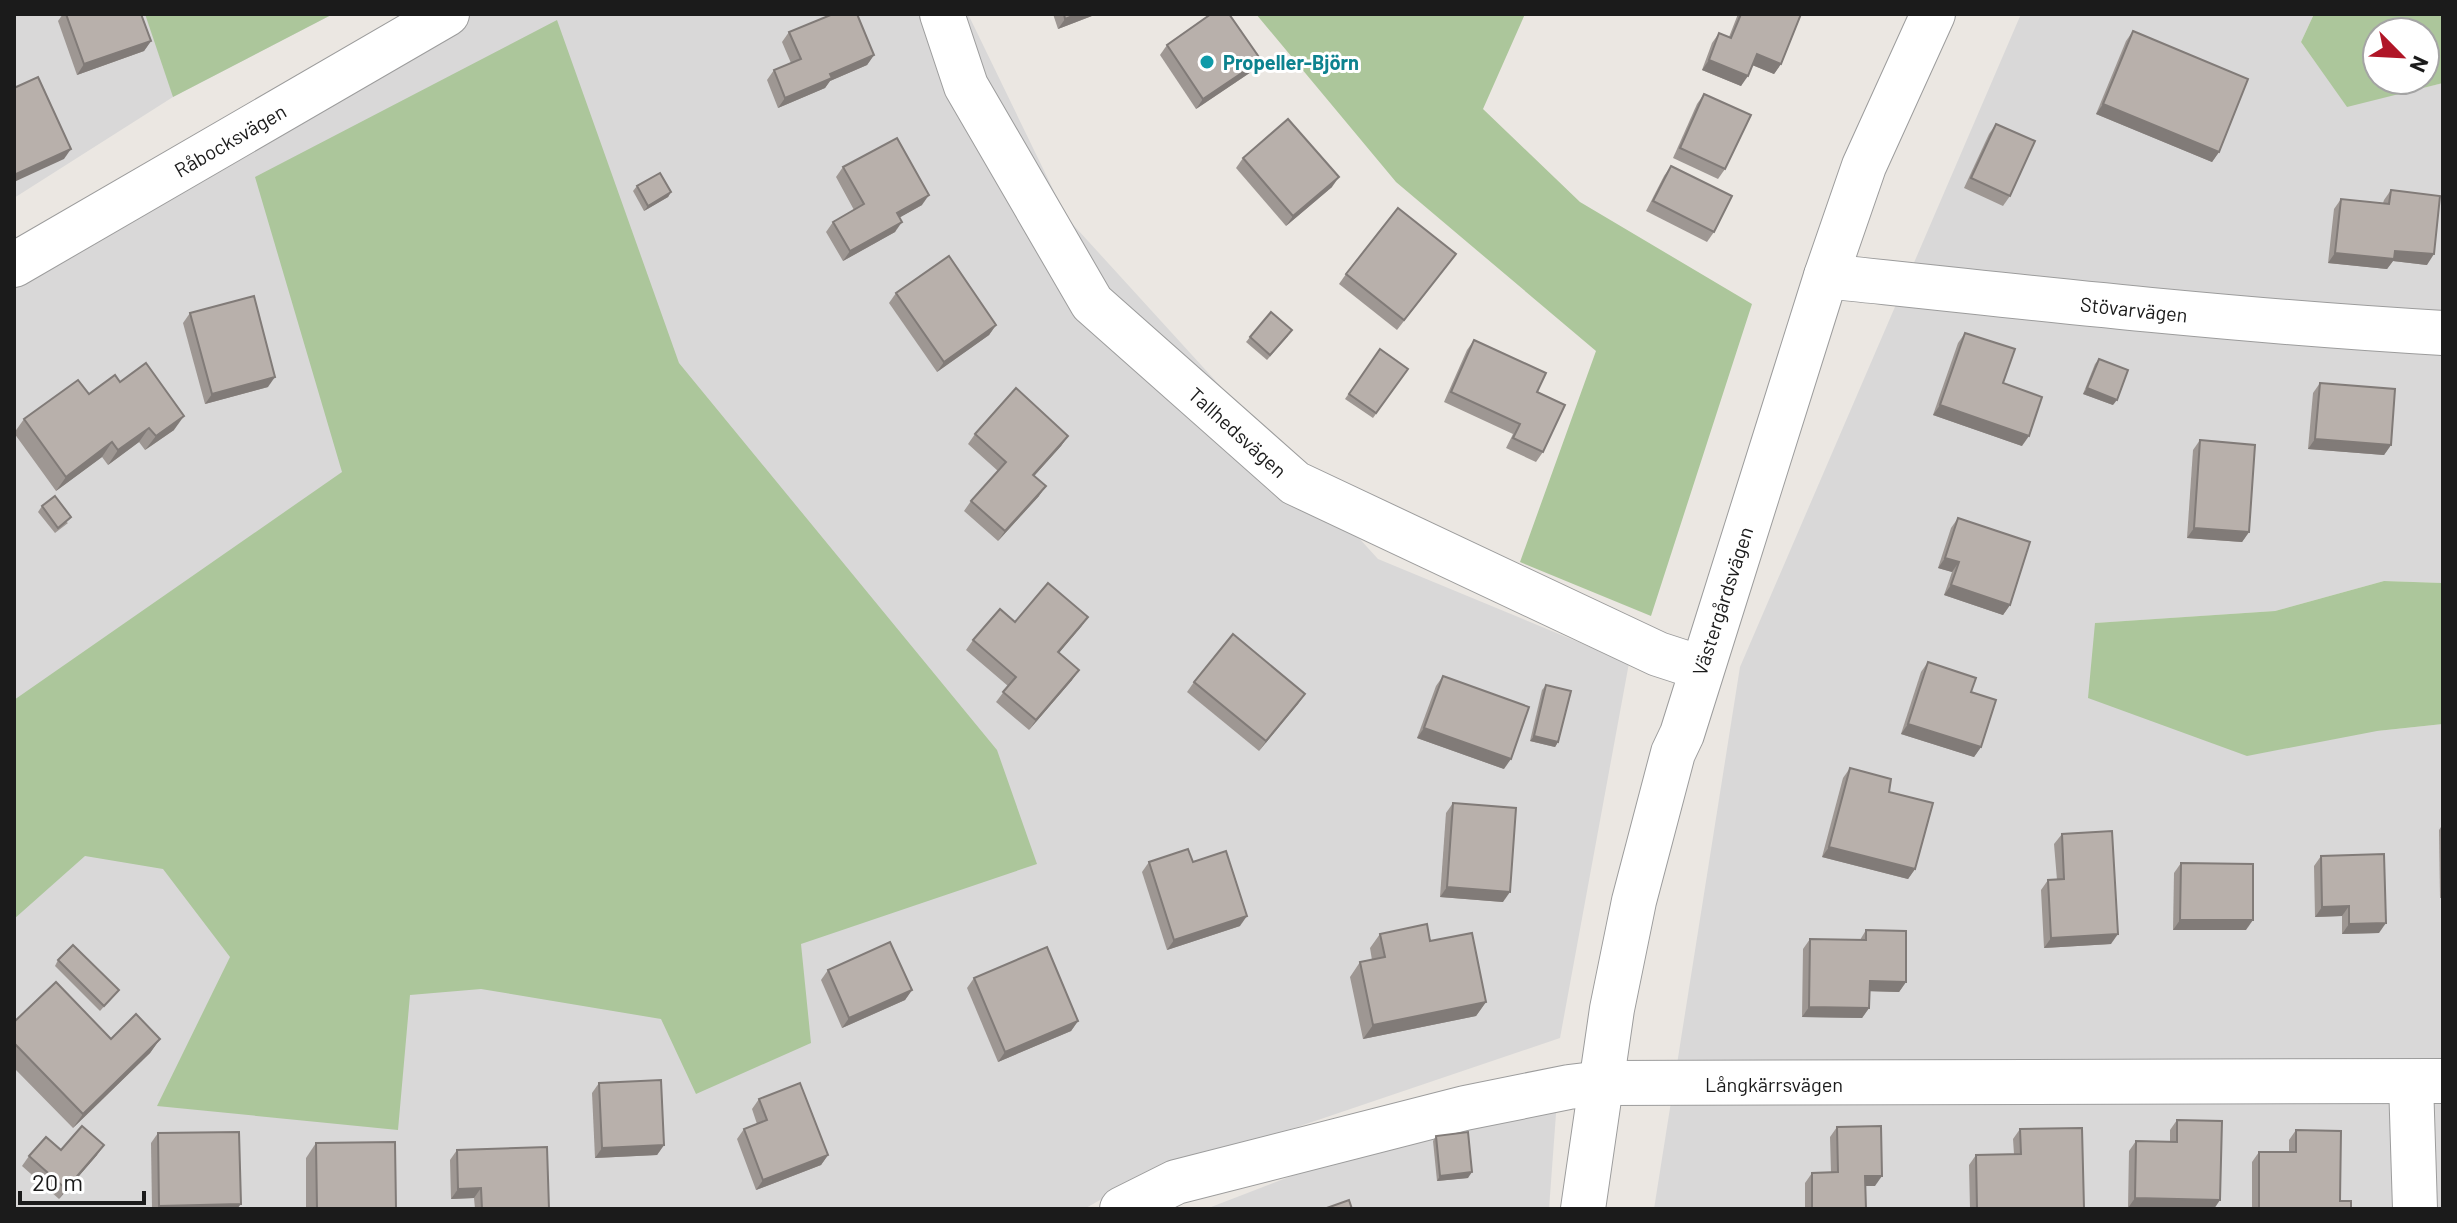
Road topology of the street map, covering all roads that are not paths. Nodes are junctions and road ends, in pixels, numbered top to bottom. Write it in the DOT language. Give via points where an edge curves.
graph roads {
  1 [pos="447,14"];
  2 [pos="942,14"];
  3 [pos="1933,14"];
  4 [pos="14,265"];
  5 [pos="1826,276"];
  6 [pos="2443,333"];
  7 [pos="1701,668"];
  8 [pos="2427,1082"];
  9 [pos="1602,1083"];
  10 [pos="1122,1209"];
  11 [pos="1583,1209"];
  12 [pos="2415,1209"];
  1 -- 4 [label="street, Råbocksvägen"];
  2 -- 7 [label="street, Tallhedsvägen" via="966,86 1092,303 1295,483 1658,654"];
  3 -- 5 [label="street, Västergårdsvägen" via="1864,166"];
  5 -- 6 [label="street, Stövarvägen" via="2128,310"];
  5 -- 7 [label="street, Västergårdsvägen"];
  7 -- 9 [label="street, Västergårdsvägen" via="1634,901"];
  8 -- 9 [label="street, Långkärrsvägen"];
  8 -- 12 [label="street"];
  9 -- 10 [label="street, Långkärrsvägen" via="1465,1108 1176,1182"];
  9 -- 11 [label="street, Västergårdsvägen"];
}
